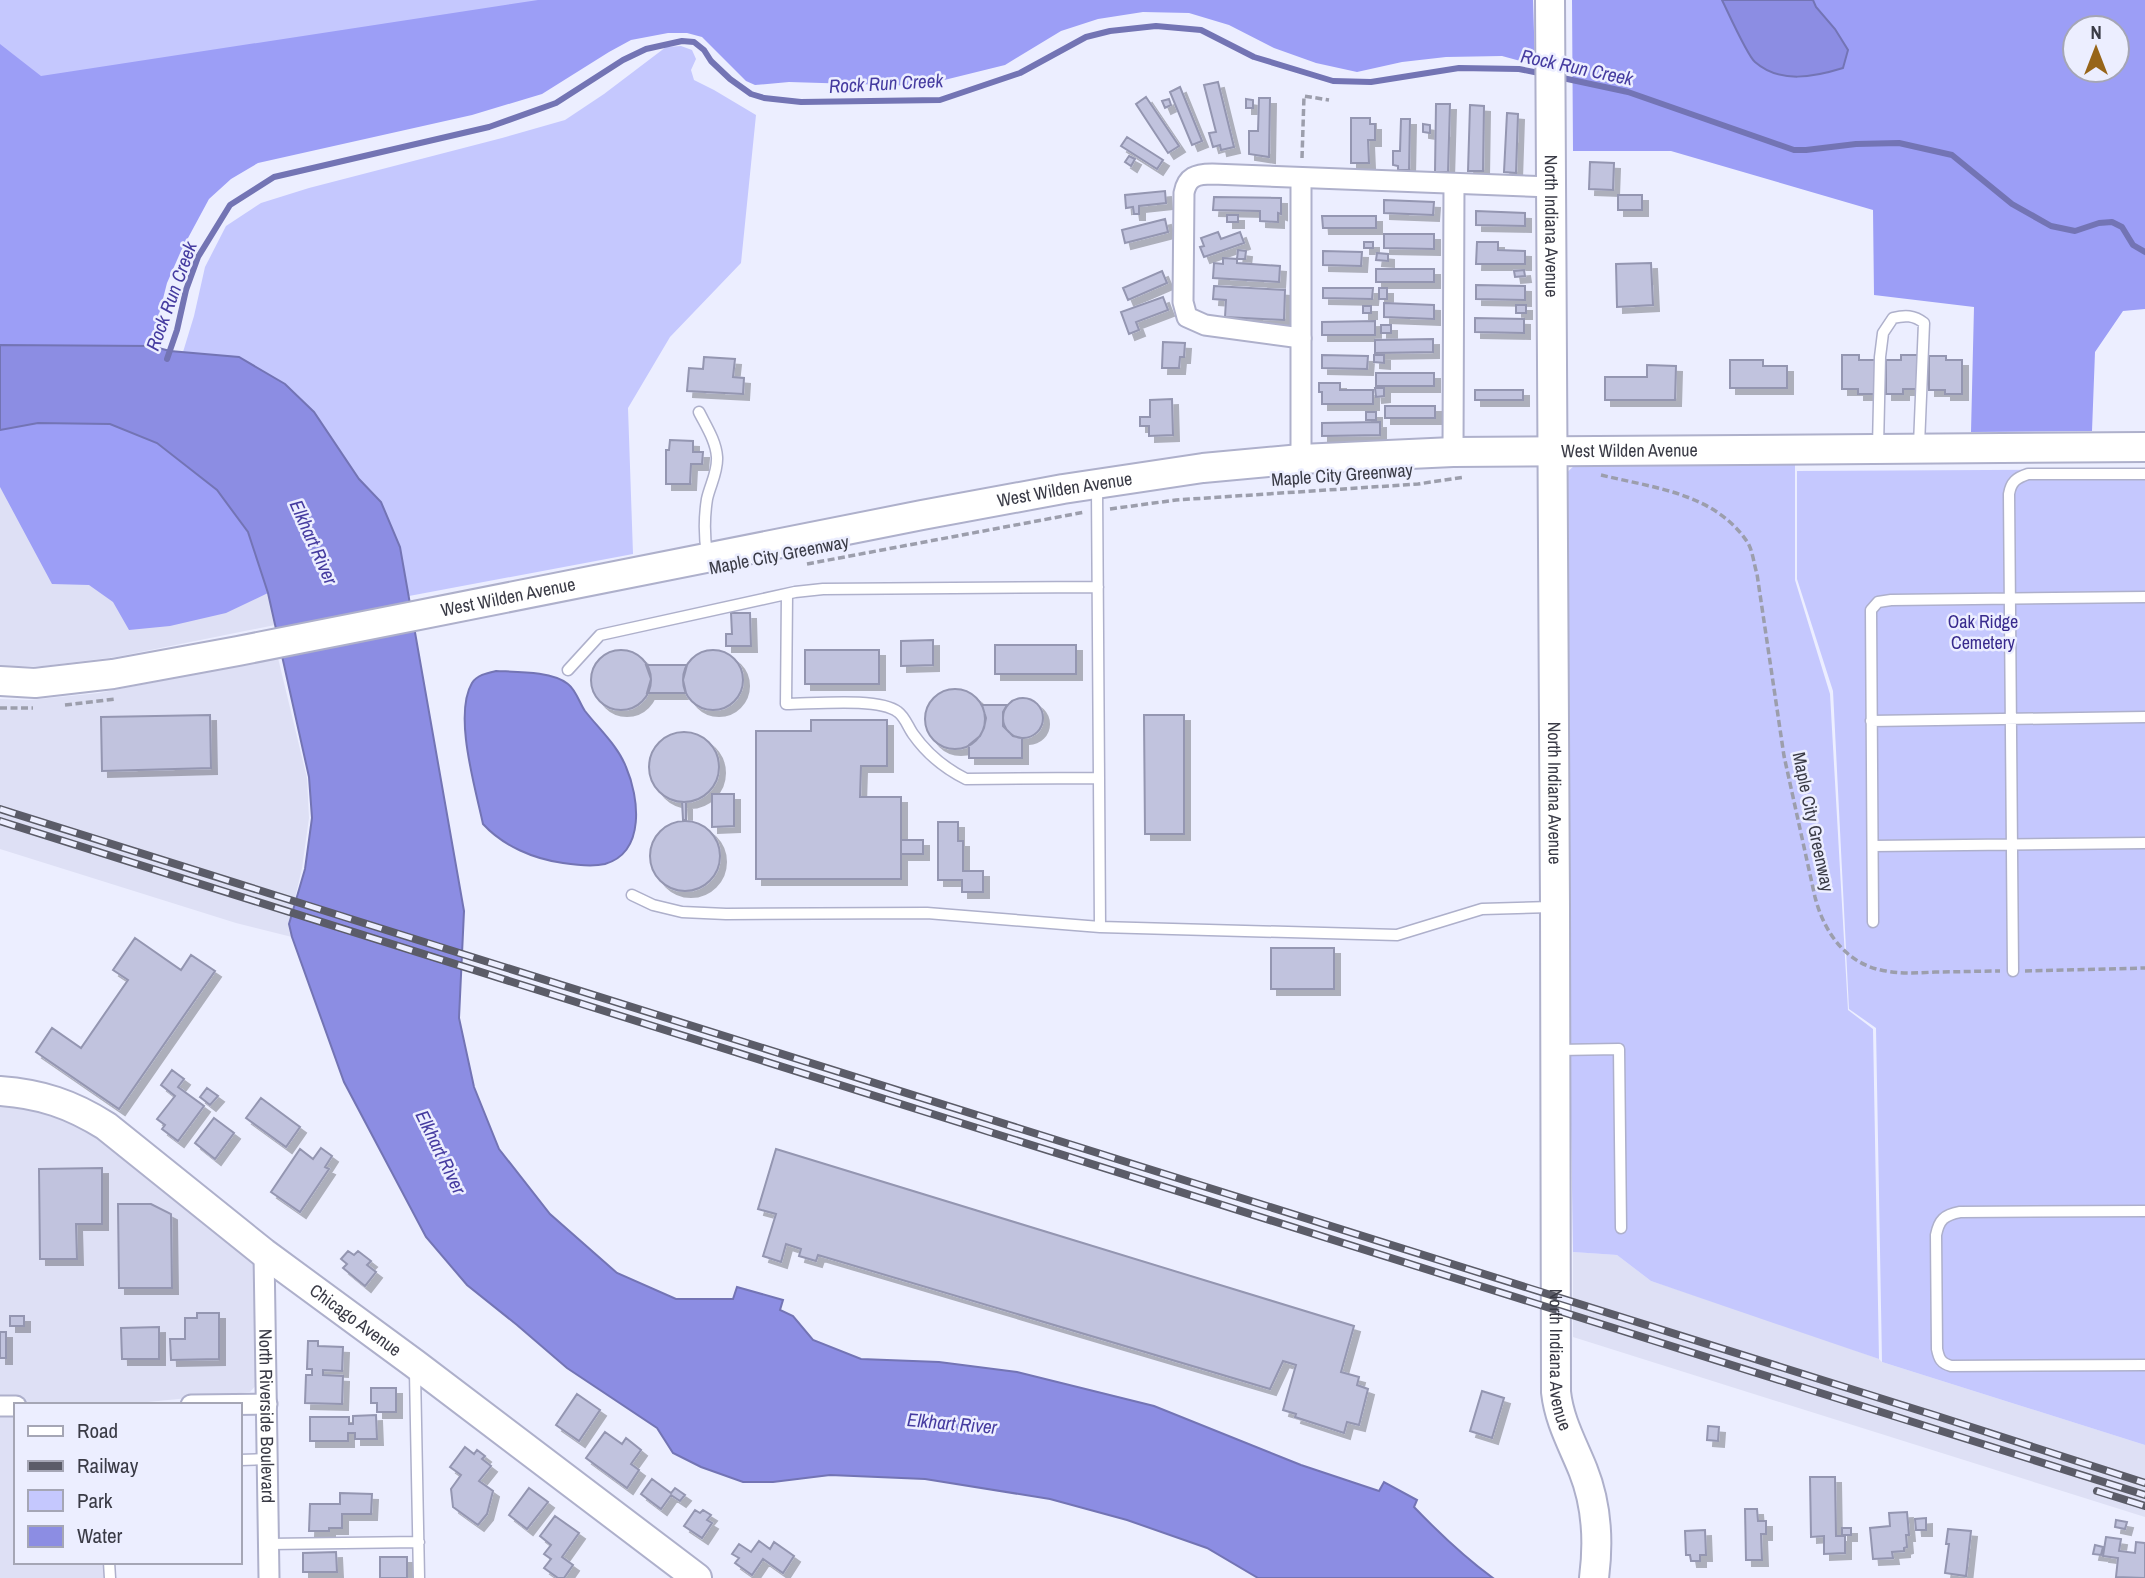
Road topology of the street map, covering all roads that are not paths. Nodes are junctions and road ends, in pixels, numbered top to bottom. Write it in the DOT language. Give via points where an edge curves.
graph roads {
  1 [pos="1550,0"];
  2 [pos="1301,178"];
  3 [pos="1454,184"];
  4 [pos="1551,187"];
  5 [pos="1301,338"];
  6 [pos="699,412"];
  7 [pos="2145,447"];
  8 [pos="1919,449"];
  9 [pos="1878,450"];
  10 [pos="1453,452"];
  11 [pos="1553,452"];
  12 [pos="1301,459"];
  13 [pos="2145,474"];
  14 [pos="1097,497"];
  15 [pos="707,558"];
  16 [pos="1098,587"];
  17 [pos="787,594"];
  18 [pos="2145,597"];
  19 [pos="2010,598"];
  20 [pos="568,670"];
  21 [pos="0,681"];
  22 [pos="2011,718"];
  23 [pos="2145,718"];
  24 [pos="1871,721"];
  25 [pos="1099,778"];
  26 [pos="2145,843"];
  27 [pos="2012,845"];
  28 [pos="1873,846"];
  29 [pos="632,895"];
  30 [pos="1555,907"];
  31 [pos="1873,922"];
  32 [pos="1100,927"];
  33 [pos="2013,971"];
  34 [pos="1556,1050"];
  35 [pos="0,1091"];
  36 [pos="2145,1211"];
  37 [pos="1621,1228"];
  38 [pos="264,1253"];
  39 [pos="415,1364"];
  40 [pos="2145,1365"];
  41 [pos="242,1404"];
  42 [pos="267,1404"];
  43 [pos="268,1459"];
  44 [pos="242,1460"];
  45 [pos="419,1542"];
  46 [pos="269,1544"];
  47 [pos="269,1578"];
  48 [pos="419,1578"];
  49 [pos="697,1578"];
  50 [pos="1594,1578"];
  1 -- 4 [label="street, North Indiana Avenue"];
  2 -- 3 [label="street"];
  2 -- 5 [label="street"];
  2 -- 5 [label="street" via="1191,177 1184,193 1183,302 1187,317 1205,325"];
  3 -- 4 [label="street"];
  3 -- 10 [label="street"];
  4 -- 11 [label="street, North Indiana Avenue"];
  5 -- 12 [label="street"];
  6 -- 15 [label="lane" via="717,456 704,529"];
  7 -- 8 [label="street, West Wilden Avenue"];
  8 -- 9 [label="street, West Wilden Avenue"];
  8 -- 9 [label="lane" via="1924,323 1905,314 1893,318 1883,333"];
  9 -- 11 [label="street, West Wilden Avenue"];
  10 -- 11 [label="street, West Wilden Avenue"];
  10 -- 12 [label="street, West Wilden Avenue"];
  11 -- 30 [label="street, North Indiana Avenue"];
  12 -- 14 [label="street, West Wilden Avenue" via="1203,468"];
  13 -- 19 [label="lane" via="2018,477 2009,494"];
  14 -- 15 [label="street, West Wilden Avenue" via="934,513"];
  14 -- 16 [label="lane"];
  15 -- 21 [label="street, West Wilden Avenue" via="113,674"];
  16 -- 17 [label="lane" via="823,589"];
  16 -- 25 [label="lane"];
  17 -- 20 [label="lane" via="600,635"];
  17 -- 25 [label="lane" via="786,704 885,705 901,713 928,753 966,779"];
  18 -- 19 [label="lane"];
  19 -- 22 [label="lane"];
  19 -- 24 [label="lane" via="1878,602 1870,620"];
  22 -- 23 [label="lane"];
  22 -- 24 [label="lane"];
  22 -- 27 [label="lane"];
  24 -- 28 [label="lane"];
  25 -- 32 [label="lane"];
  26 -- 27 [label="lane"];
  27 -- 28 [label="lane"];
  27 -- 33 [label="lane"];
  28 -- 31 [label="lane"];
  29 -- 32 [label="lane" via="682,912 927,913"];
  30 -- 32 [label="lane" via="1482,909 1397,935"];
  30 -- 34 [label="street, North Indiana Avenue"];
  34 -- 37 [label="lane" via="1619,1049"];
  34 -- 50 [label="street, North Indiana Avenue" via="1556,1392 1563,1427 1592,1495 1597,1520"];
  35 -- 38 [label="street, Chicago Avenue" via="27,1093 85,1113"];
  36 -- 40 [label="lane" via="1959,1212 1939,1222 1936,1235 1937,1349 1944,1364"];
  38 -- 39 [label="street, Chicago Avenue"];
  38 -- 42 [label="street, North Riverside Boulevard"];
  39 -- 45 [label="lane"];
  39 -- 49 [label="street, Chicago Avenue"];
  41 -- 42 [label="street"];
  42 -- 43 [label="street, North Riverside Boulevard"];
  43 -- 44 [label="lane"];
  43 -- 46 [label="street, North Riverside Boulevard"];
  45 -- 46 [label="lane"];
  45 -- 48 [label="lane"];
  46 -- 47 [label="street, North Riverside Boulevard"];
}
